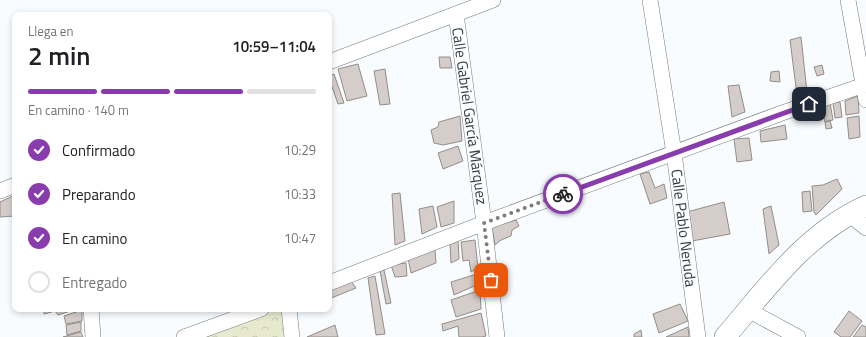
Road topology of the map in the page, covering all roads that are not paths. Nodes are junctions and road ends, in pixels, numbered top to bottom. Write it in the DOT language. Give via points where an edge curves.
graph roads {
  1 [pos="493,0"];
  2 [pos="650,0"];
  3 [pos="848,0"];
  4 [pos="456,14"];
  5 [pos="332,61"];
  6 [pos="865,93"];
  7 [pos="674,153"];
  8 [pos="12,186"];
  9 [pos="0,191"];
  10 [pos="858,210"];
  11 [pos="484,223"];
  12 [pos="866,228"];
  13 [pos="332,282"];
  14 [pos="748,310"];
  15 [pos="91,312"];
  16 [pos="253,312"];
  17 [pos="289,312"];
  18 [pos="93,337"];
  19 [pos="184,337"];
  20 [pos="292,337"];
  21 [pos="497,337"];
  22 [pos="698,337"];
  23 [pos="725,337"];
  24 [pos="798,337"];
  1 -- 4 [label="street"];
  2 -- 7 [label="street, Calle Pablo Neruda"];
  3 -- 6 [label="street"];
  4 -- 5 [label="street"];
  4 -- 11 [label="street, Calle Gabriel García Márquez"];
  6 -- 7 [label="street" via="782,112"];
  7 -- 11 [label="street"];
  7 -- 22 [label="street, Calle Pablo Neruda"];
  8 -- 9 [label="street"];
  10 -- 12 [label="street"];
  10 -- 14 [label="main road" via="819,236 789,262"];
  11 -- 13 [label="street"];
  11 -- 21 [label="street, Calle Gabriel García Márquez"];
  14 -- 23 [label="main road"];
  14 -- 24 [label="street"];
  15 -- 18 [label="street"];
  16 -- 19 [label="street"];
  17 -- 20 [label="street"];
}
